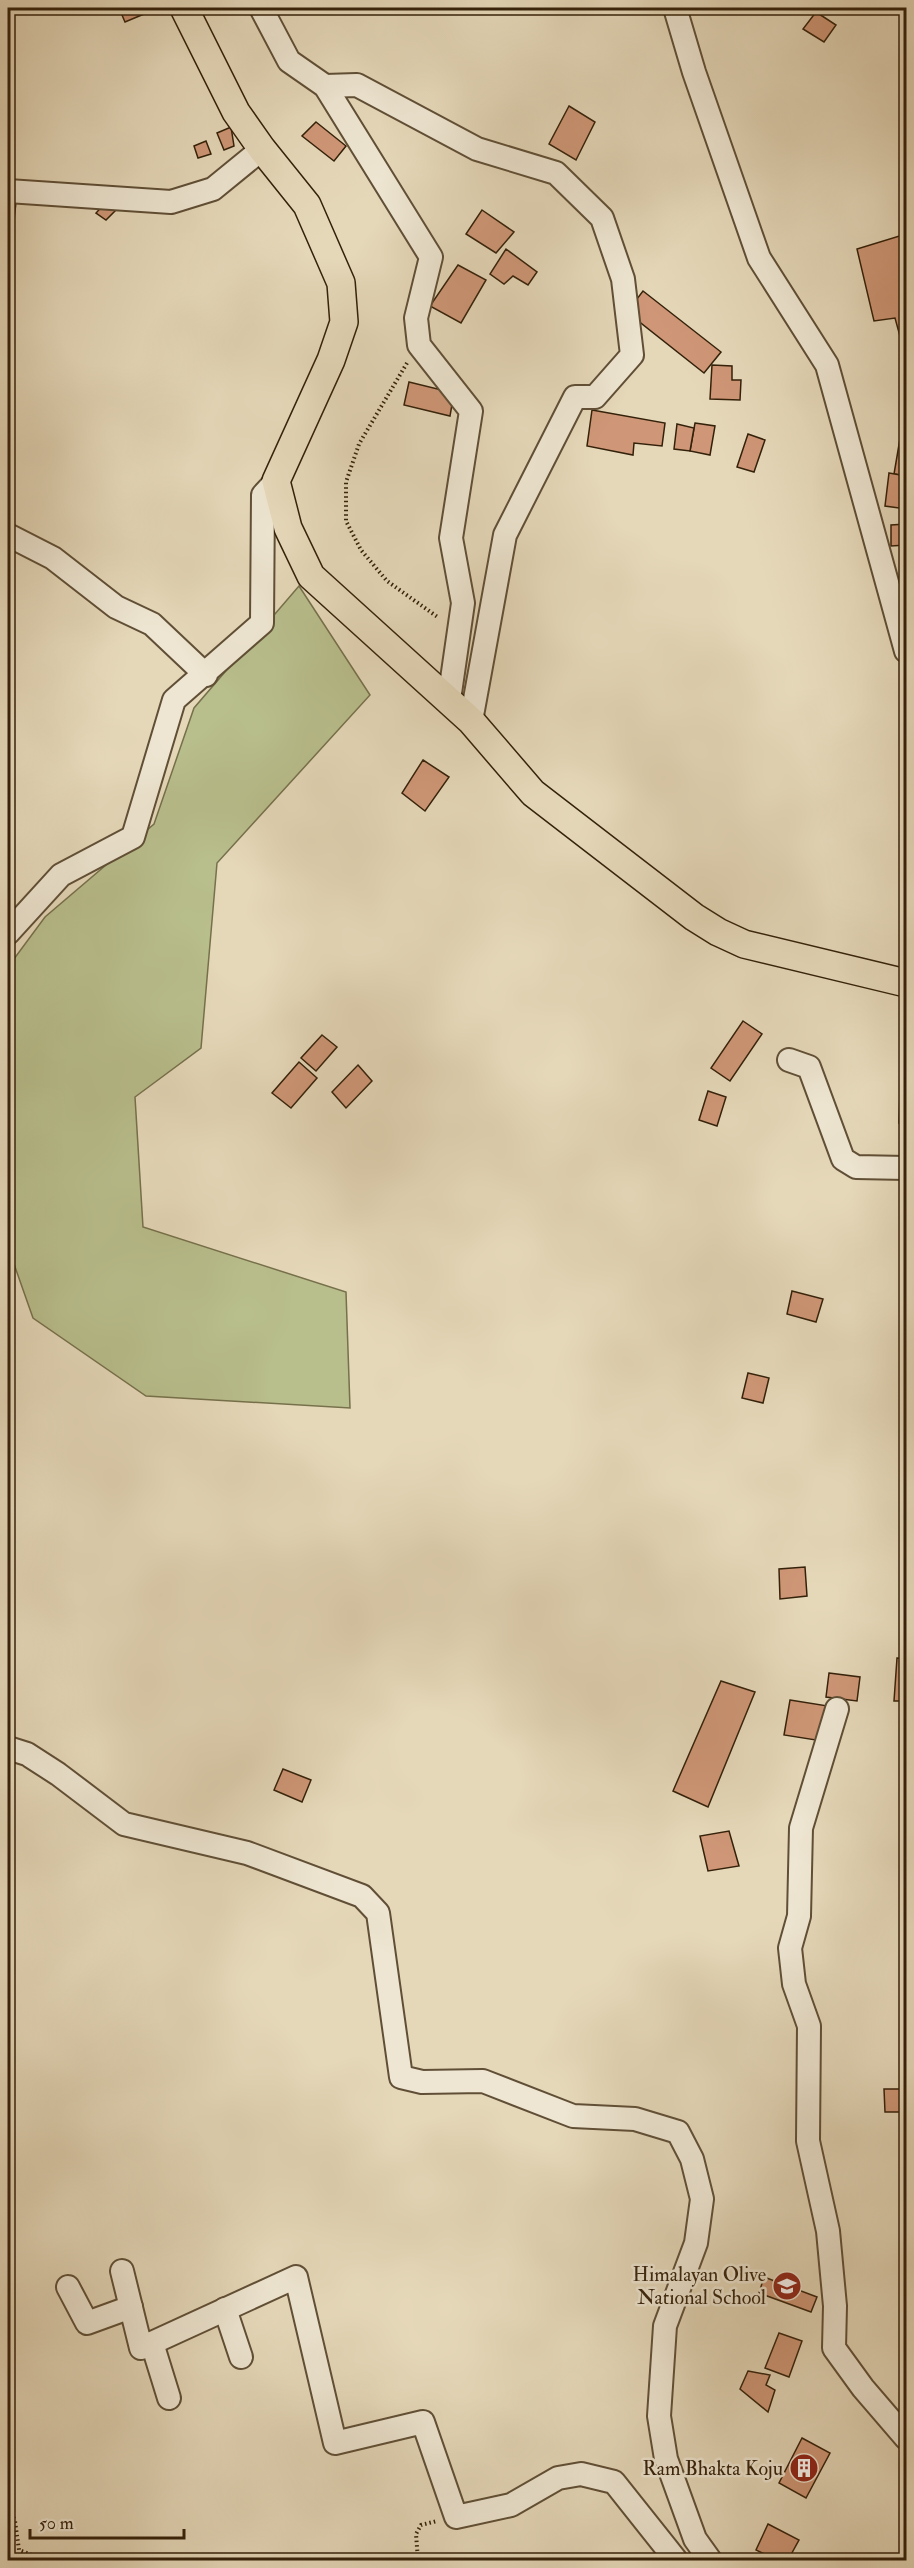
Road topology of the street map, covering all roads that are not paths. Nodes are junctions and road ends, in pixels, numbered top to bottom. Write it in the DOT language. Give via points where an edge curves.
graph roads {
  1 [pos="184,8"];
  2 [pos="261,8"];
  3 [pos="675,8"];
  4 [pos="325,86"];
  5 [pos="262,149"];
  6 [pos="8,191"];
  7 [pos="276,481"];
  8 [pos="8,535"];
  9 [pos="906,648"];
  10 [pos="206,675"];
  11 [pos="449,700"];
  12 [pos="471,721"];
  13 [pos="8,933"];
  14 [pos="906,984"];
  15 [pos="789,1060"];
  16 [pos="906,1168"];
  17 [pos="837,1709"];
  18 [pos="8,1748"];
  19 [pos="122,2271"];
  20 [pos="68,2287"];
  21 [pos="131,2307"];
  22 [pos="225,2309"];
  23 [pos="152,2343"];
  24 [pos="241,2357"];
  25 [pos="169,2398"];
  26 [pos="906,2438"];
  27 [pos="676,2560"];
  28 [pos="710,2560"];
  1 -- 5 [label="main road" via="236,112"];
  2 -- 4 [label="street" via="289,62"];
  3 -- 9 [label="street" via="759,258 827,365"];
  4 -- 11 [label="street" via="431,257 416,318 419,345 471,411 451,538 463,603"];
  4 -- 12 [label="street" via="357,86 477,149 556,173 602,218 623,279 632,355 595,397 575,397 505,535"];
  5 -- 6 [label="street" via="213,189 171,202"];
  5 -- 7 [label="main road" via="307,205 340,283 344,322"];
  7 -- 10 [label="street" via="263,495 262,623"];
  7 -- 11 [label="main road" via="288,528 311,576"];
  8 -- 10 [label="street" via="53,558 116,607 152,624"];
  10 -- 13 [label="street" via="174,700 133,837 61,875"];
  11 -- 12 [label="main road"];
  12 -- 14 [label="main road" via="533,793 718,932 744,944"];
  15 -- 16 [label="street" via="809,1067 843,1159 856,1167"];
  17 -- 26 [label="street" via="801,1828 800,1916 790,1948 794,1984 809,2026 808,2141 828,2231 835,2306 834,2348"];
  18 -- 28 [label="street" via="27,1754 58,1774 124,1824 248,1853 362,1896 378,1913 401,2077 422,2082 483,2081 573,2116 635,2119 678,2132 692,2158 702,2199 696,2243 665,2326 658,2416 666,2459 695,2539"];
  19 -- 21 [label="street"];
  20 -- 21 [label="street" via="87,2323"];
  21 -- 23 [label="street" via="141,2348"];
  22 -- 23 [label="street"];
  22 -- 24 [label="street"];
  22 -- 27 [label="street" via="296,2277 335,2443 423,2421 456,2517 511,2505 558,2478 581,2474 614,2482"];
  23 -- 25 [label="street"];
}
